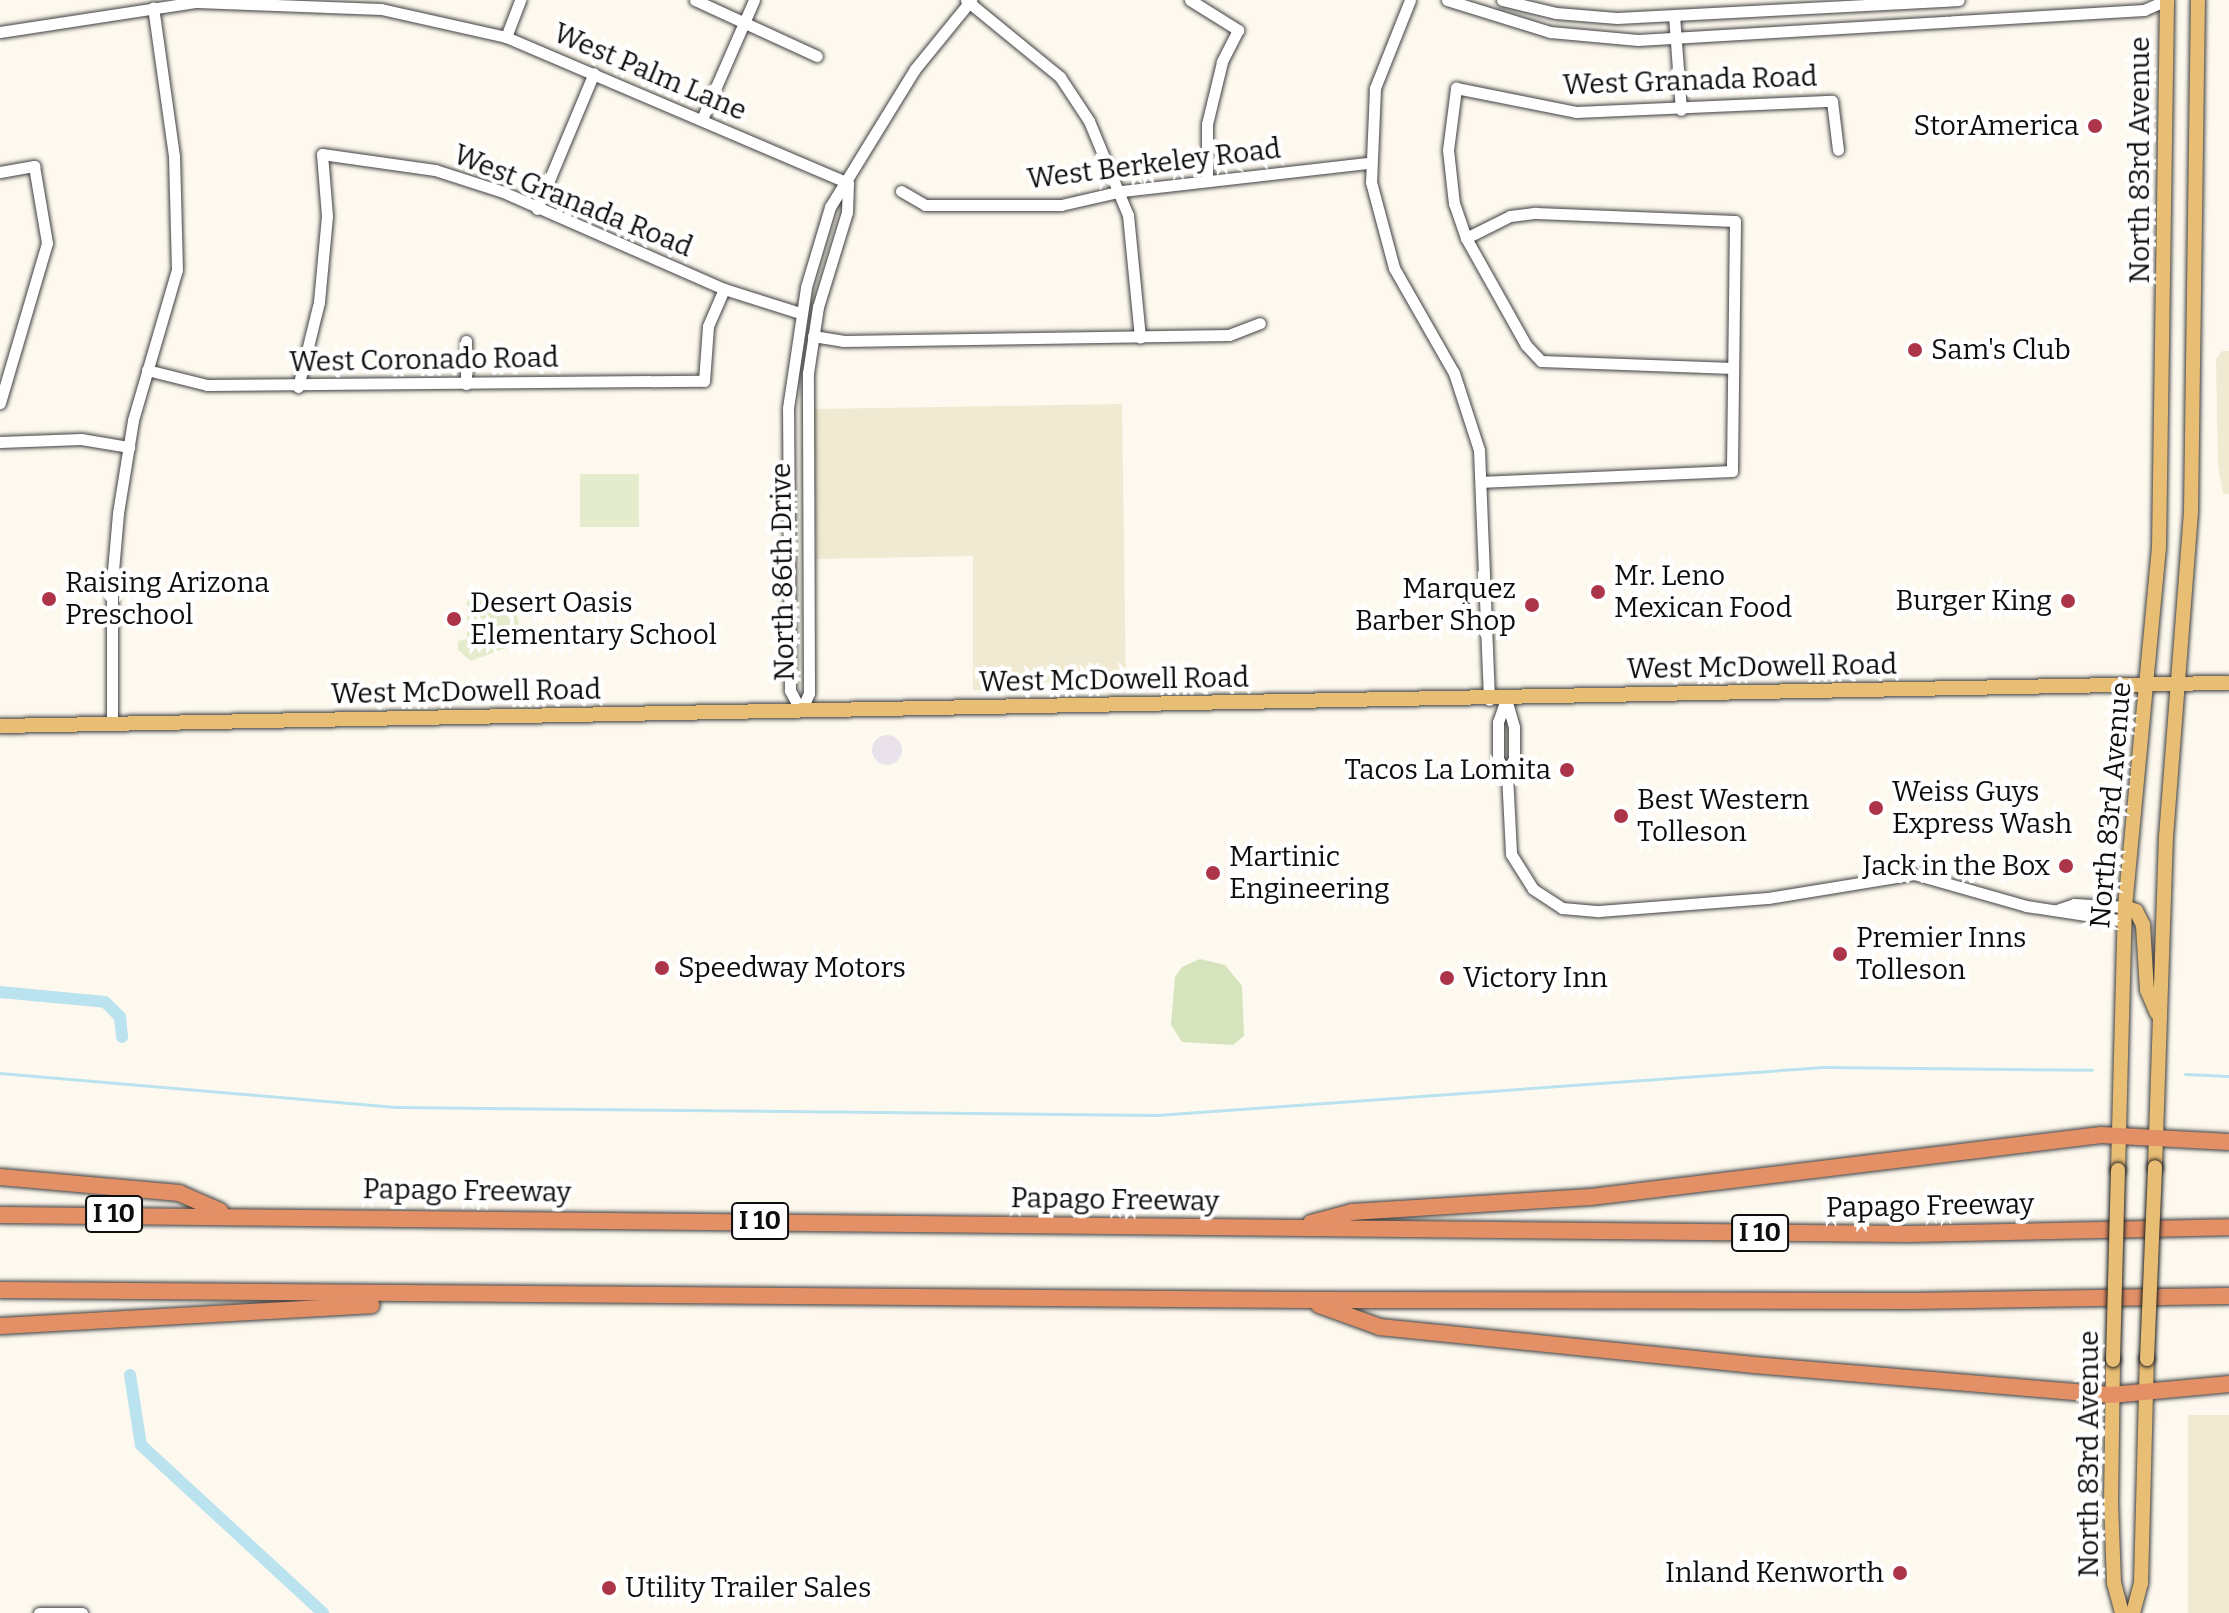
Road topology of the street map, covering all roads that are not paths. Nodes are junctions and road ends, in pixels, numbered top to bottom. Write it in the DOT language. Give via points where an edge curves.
graph roads {
  1 [pos="520,0"];
  2 [pos="695,0"];
  3 [pos="754,0"];
  4 [pos="1190,0"];
  5 [pos="1410,0"];
  6 [pos="1447,0"];
  7 [pos="1502,0"];
  8 [pos="1956,0"];
  9 [pos="2166,0"];
  10 [pos="2198,0"];
  11 [pos="250,1"];
  12 [pos="969,1"];
  13 [pos="382,4"];
  14 [pos="1534,4"];
  15 [pos="115,6"];
  16 [pos="153,7"];
  17 [pos="1674,15"];
  18 [pos="1954,20"];
  19 [pos="744,23"];
  20 [pos="0,32"];
  21 [pos="506,37"];
  22 [pos="1675,37"];
  23 [pos="817,56"];
  24 [pos="594,73"];
  25 [pos="1681,110"];
  26 [pos="702,119"];
  27 [pos="1838,150"];
  28 [pos="1369,163"];
  29 [pos="0,172"];
  30 [pos="1207,180"];
  31 [pos="848,183"];
  32 [pos="901,191"];
  33 [pos="1122,191"];
  34 [pos="537,209"];
  35 [pos="1466,238"];
  36 [pos="2165,245"];
  37 [pos="2195,245"];
  38 [pos="724,289"];
  39 [pos="800,313"];
  40 [pos="1260,323"];
  41 [pos="813,336"];
  42 [pos="1140,337"];
  43 [pos="466,341"];
  44 [pos="1733,368"];
  45 [pos="147,370"];
  46 [pos="466,384"];
  47 [pos="298,387"];
  48 [pos="789,388"];
  49 [pos="807,389"];
  50 [pos="0,403"];
  51 [pos="0,442"];
  52 [pos="129,447"];
  53 [pos="1484,482"];
  54 [pos="2229,683"];
  55 [pos="2148,684"];
  56 [pos="2179,684"];
  57 [pos="1506,699"];
  58 [pos="1489,700"];
  59 [pos="801,711"];
  60 [pos="112,725"];
  61 [pos="0,726"];
  62 [pos="2125,914"];
  63 [pos="2159,1017"];
  64 [pos="2118,1135"];
  65 [pos="2156,1136"];
  66 [pos="2229,1142"];
  67 [pos="0,1177"];
  68 [pos="229,1214"];
  69 [pos="0,1215"];
  70 [pos="2229,1227"];
  71 [pos="1290,1228"];
  72 [pos="0,1290"];
  73 [pos="468,1296"];
  74 [pos="2229,1296"];
  75 [pos="1306,1300"];
  76 [pos="0,1326"];
  77 [pos="2229,1384"];
  78 [pos="2146,1394"];
  79 [pos="2111,1395"];
  80 [pos="39,1613"];
  81 [pos="82,1613"];
  82 [pos="2122,1613"];
  83 [pos="2133,1613"];
  1 -- 21 [label="street"];
  2 -- 19 [label="street"];
  3 -- 19 [label="street"];
  4 -- 30 [label="street" via="1238,30 1222,62 1207,124"];
  5 -- 28 [label="street" via="1375,88"];
  6 -- 22 [label="street" via="1550,32 1603,39"];
  7 -- 14 [label="street"];
  8 -- 17 [label="street"];
  8 -- 18 [label="street"];
  9 -- 18 [label="street" via="2153,9"];
  9 -- 36 [label="main road, North 83rd Avenue"];
  10 -- 37 [label="main road, North 83rd Avenue"];
  11 -- 13 [label="street, West Palm Lane"];
  11 -- 16 [label="street, West Palm Lane"];
  12 -- 31 [label="street, North 86th Drive" via="915,69"];
  12 -- 33 [label="street" via="1060,77 1089,121"];
  13 -- 21 [label="street, West Palm Lane"];
  14 -- 17 [label="street" via="1588,17"];
  15 -- 16 [label="street, West Palm Lane"];
  15 -- 20 [label="street, West Palm Lane"];
  16 -- 45 [label="street" via="179,228 174,286"];
  17 -- 22 [label="street"];
  18 -- 22 [label="street"];
  19 -- 23 [label="street"];
  19 -- 26 [label="street"];
  21 -- 24 [label="street, West Palm Lane"];
  22 -- 25 [label="street"];
  24 -- 26 [label="street, West Palm Lane"];
  24 -- 34 [label="street"];
  25 -- 27 [label="street, West Granada Road" via="1832,101"];
  25 -- 35 [label="street, West Granada Road" via="1576,112 1456,88 1449,179"];
  26 -- 31 [label="street, West Palm Lane"];
  28 -- 30 [label="street, West Berkeley Road"];
  28 -- 53 [label="street" via="1376,211 1394,268 1454,373"];
  29 -- 50 [label="street" via="34,166 47,243"];
  30 -- 33 [label="street, West Berkeley Road"];
  31 -- 39 [label="street, North 86th Drive" via="830,207"];
  31 -- 41 [label="street, North 86th Drive" via="847,212"];
  32 -- 33 [label="street, West Berkeley Road" via="925,205 1061,205"];
  33 -- 42 [label="street" via="1136,258"];
  34 -- 38 [label="street, West Granada Road"];
  34 -- 47 [label="street, West Granada Road" via="435,170 322,154 327,216 319,302"];
  35 -- 44 [label="street" via="1526,345 1541,361"];
  35 -- 44 [label="street" via="1510,216 1536,213 1735,221"];
  36 -- 37 [label="main road"];
  36 -- 55 [label="main road, North 83rd Avenue" via="2159,548"];
  37 -- 56 [label="main road, North 83rd Avenue" via="2192,479"];
  38 -- 39 [label="street, West Granada Road"];
  38 -- 46 [label="street, West Coronado Road" via="708,326 704,381"];
  39 -- 48 [label="street, North 86th Drive"];
  40 -- 42 [label="street" via="1229,335"];
  41 -- 42 [label="street" via="843,341"];
  41 -- 49 [label="street, North 86th Drive"];
  43 -- 46 [label="street"];
  44 -- 53 [label="street" via="1732,471"];
  45 -- 47 [label="street, West Coronado Road" via="194,384"];
  45 -- 52 [label="street"];
  46 -- 47 [label="street, West Coronado Road"];
  48 -- 49 [label="street"];
  48 -- 59 [label="street, North 86th Drive" via="790,690"];
  49 -- 59 [label="street, North 86th Drive" via="809,693"];
  51 -- 52 [label="street" via="81,439"];
  52 -- 60 [label="street" via="112,567"];
  53 -- 58 [label="street"];
  54 -- 56 [label="main road, West McDowell Road"];
  55 -- 56 [label="main road, West McDowell Road"];
  55 -- 57 [label="main road, West McDowell Road"];
  55 -- 62 [label="main road, North 83rd Avenue"];
  56 -- 63 [label="main road, North 83rd Avenue"];
  57 -- 58 [label="main road, West McDowell Road"];
  57 -- 62 [label="street" via="1514,727 1514,758 1507,774 1511,854 1521,875 1543,899 1562,908 1599,911 1795,895 1914,874 2057,910 2074,904"];
  58 -- 59 [label="main road, West McDowell Road"];
  59 -- 60 [label="main road, West McDowell Road"];
  60 -- 61 [label="main road, West McDowell Road"];
  62 -- 63 [label="main road" via="2136,911 2143,925 2147,990"];
  62 -- 64 [label="main road, North 83rd Avenue"];
  63 -- 65 [label="main road, North 83rd Avenue"];
  64 -- 65 [label="highway"];
  64 -- 71 [label="highway" via="1591,1197 1352,1212"];
  64 -- 79 [label="main road, North 83rd Avenue, bridge"];
  65 -- 66 [label="highway"];
  65 -- 78 [label="main road, North 83rd Avenue, bridge"];
  67 -- 68 [label="highway" via="179,1193"];
  68 -- 69 [label="highway, Papago Freeway / I 10"];
  68 -- 71 [label="highway, Papago Freeway / I 10"];
  70 -- 71 [label="highway, Papago Freeway / I 10" via="1908,1234"];
  72 -- 73 [label="highway"];
  73 -- 75 [label="highway"];
  73 -- 76 [label="highway" via="255,1314"];
  74 -- 75 [label="highway"];
  75 -- 79 [label="highway" via="1380,1327"];
  77 -- 78 [label="highway"];
  78 -- 79 [label="highway"];
  78 -- 83 [label="main road, North 83rd Avenue" via="2141,1583"];
  79 -- 82 [label="main road, North 83rd Avenue" via="2114,1583"];
  80 -- 81 [label="street"];
}
